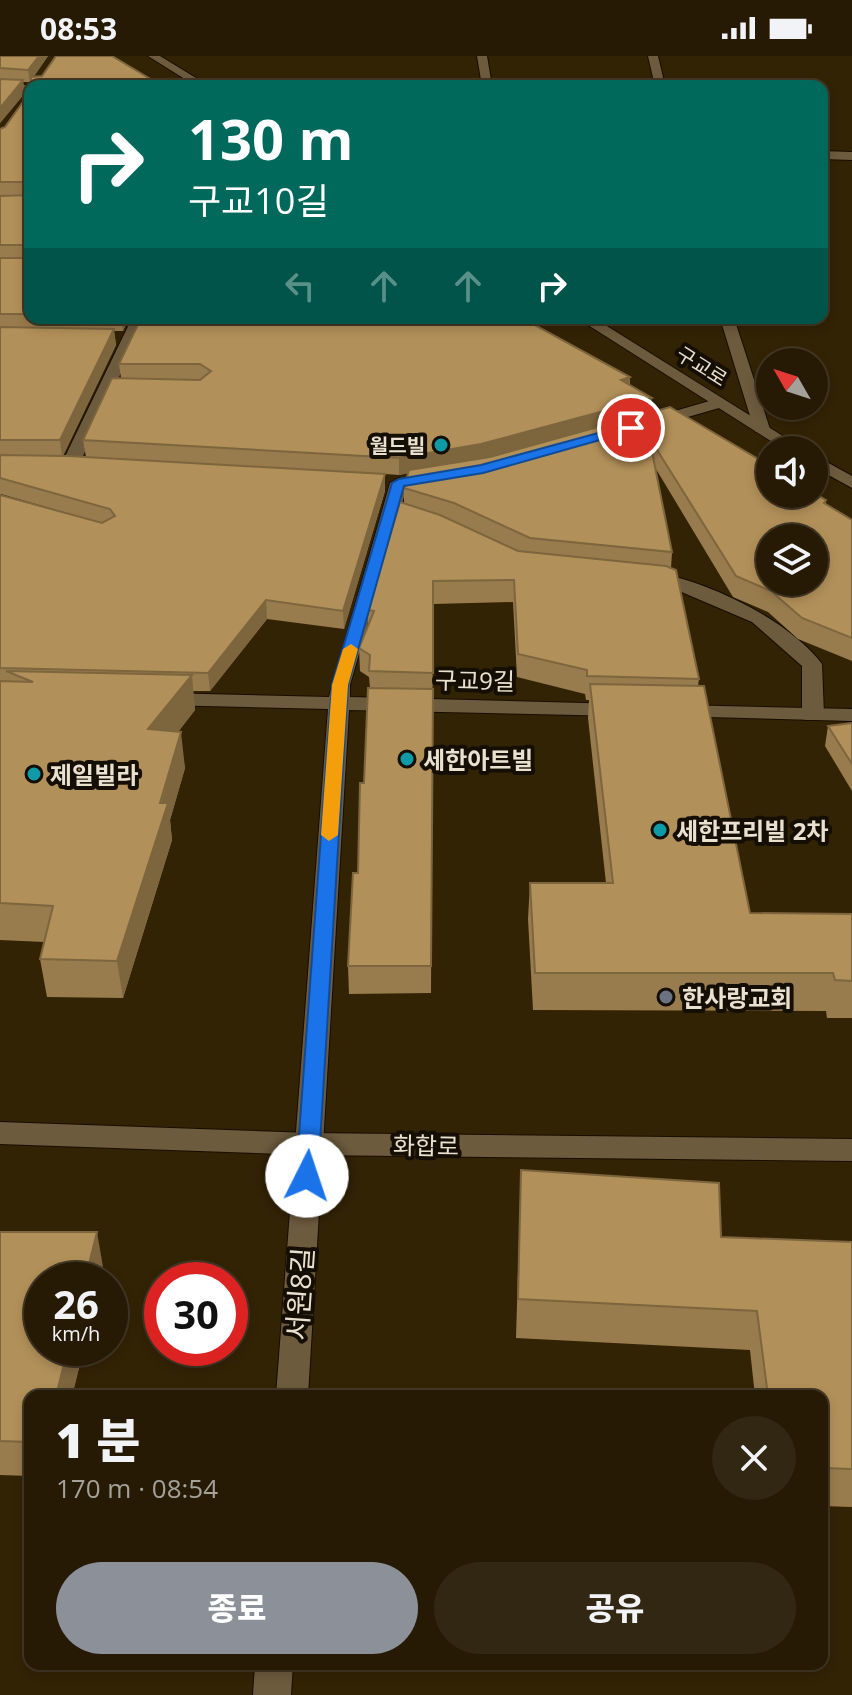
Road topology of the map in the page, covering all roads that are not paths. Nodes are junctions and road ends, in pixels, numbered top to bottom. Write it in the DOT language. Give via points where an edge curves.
graph roads {
  1 [pos="153,56"];
  2 [pos="482,56"];
  3 [pos="653,56"];
  4 [pos="194,80"];
  5 [pos="486,80"];
  6 [pos="659,80"];
  7 [pos="24,84"];
  8 [pos="0,85"];
  9 [pos="24,102"];
  10 [pos="22,105"];
  11 [pos="828,155"];
  12 [pos="852,156"];
  13 [pos="134,324"];
  14 [pos="594,324"];
  15 [pos="729,324"];
  16 [pos="104,388"];
  17 [pos="132,388"];
  18 [pos="720,403"];
  19 [pos="631,428"];
  20 [pos="762,429"];
  21 [pos="774,436"];
  22 [pos="70,465"];
  23 [pos="828,468"];
  24 [pos="398,482"];
  25 [pos="852,483"];
  26 [pos="625,576"];
  27 [pos="138,699"];
  28 [pos="338,703"];
  29 [pos="813,715"];
  30 [pos="852,715"];
  31 [pos="0,1133"];
  32 [pos="309,1144"];
  33 [pos="852,1150"];
  34 [pos="292,1390"];
  35 [pos="274,1670"];
  36 [pos="272,1695"];
  1 -- 4 [label="street"];
  2 -- 5 [label="street"];
  3 -- 6 [label="street"];
  7 -- 8 [label="street"];
  9 -- 10 [label="street"];
  11 -- 12 [label="street"];
  13 -- 16 [label="street" via="122,338"];
  14 -- 18 [label="street, 구교로"];
  15 -- 20 [label="street"];
  16 -- 17 [label="street"];
  16 -- 22 [label="street"];
  18 -- 19 [label="street"];
  18 -- 20 [label="street, 구교로"];
  20 -- 21 [label="street, 구교로"];
  23 -- 25 [label="street"];
  24 -- 28 [label="street, 서원8길" via="398,514"];
  26 -- 29 [label="street" via="669,580 759,618 812,664"];
  27 -- 28 [label="street, 구교9길"];
  28 -- 29 [label="street, 구교9길"];
  28 -- 32 [label="street, 서원8길"];
  29 -- 30 [label="street, 구교9길"];
  31 -- 32 [label="street, 화합로"];
  32 -- 33 [label="street, 화합로"];
  32 -- 34 [label="street, 서원8길"];
  35 -- 36 [label="street"];
}
